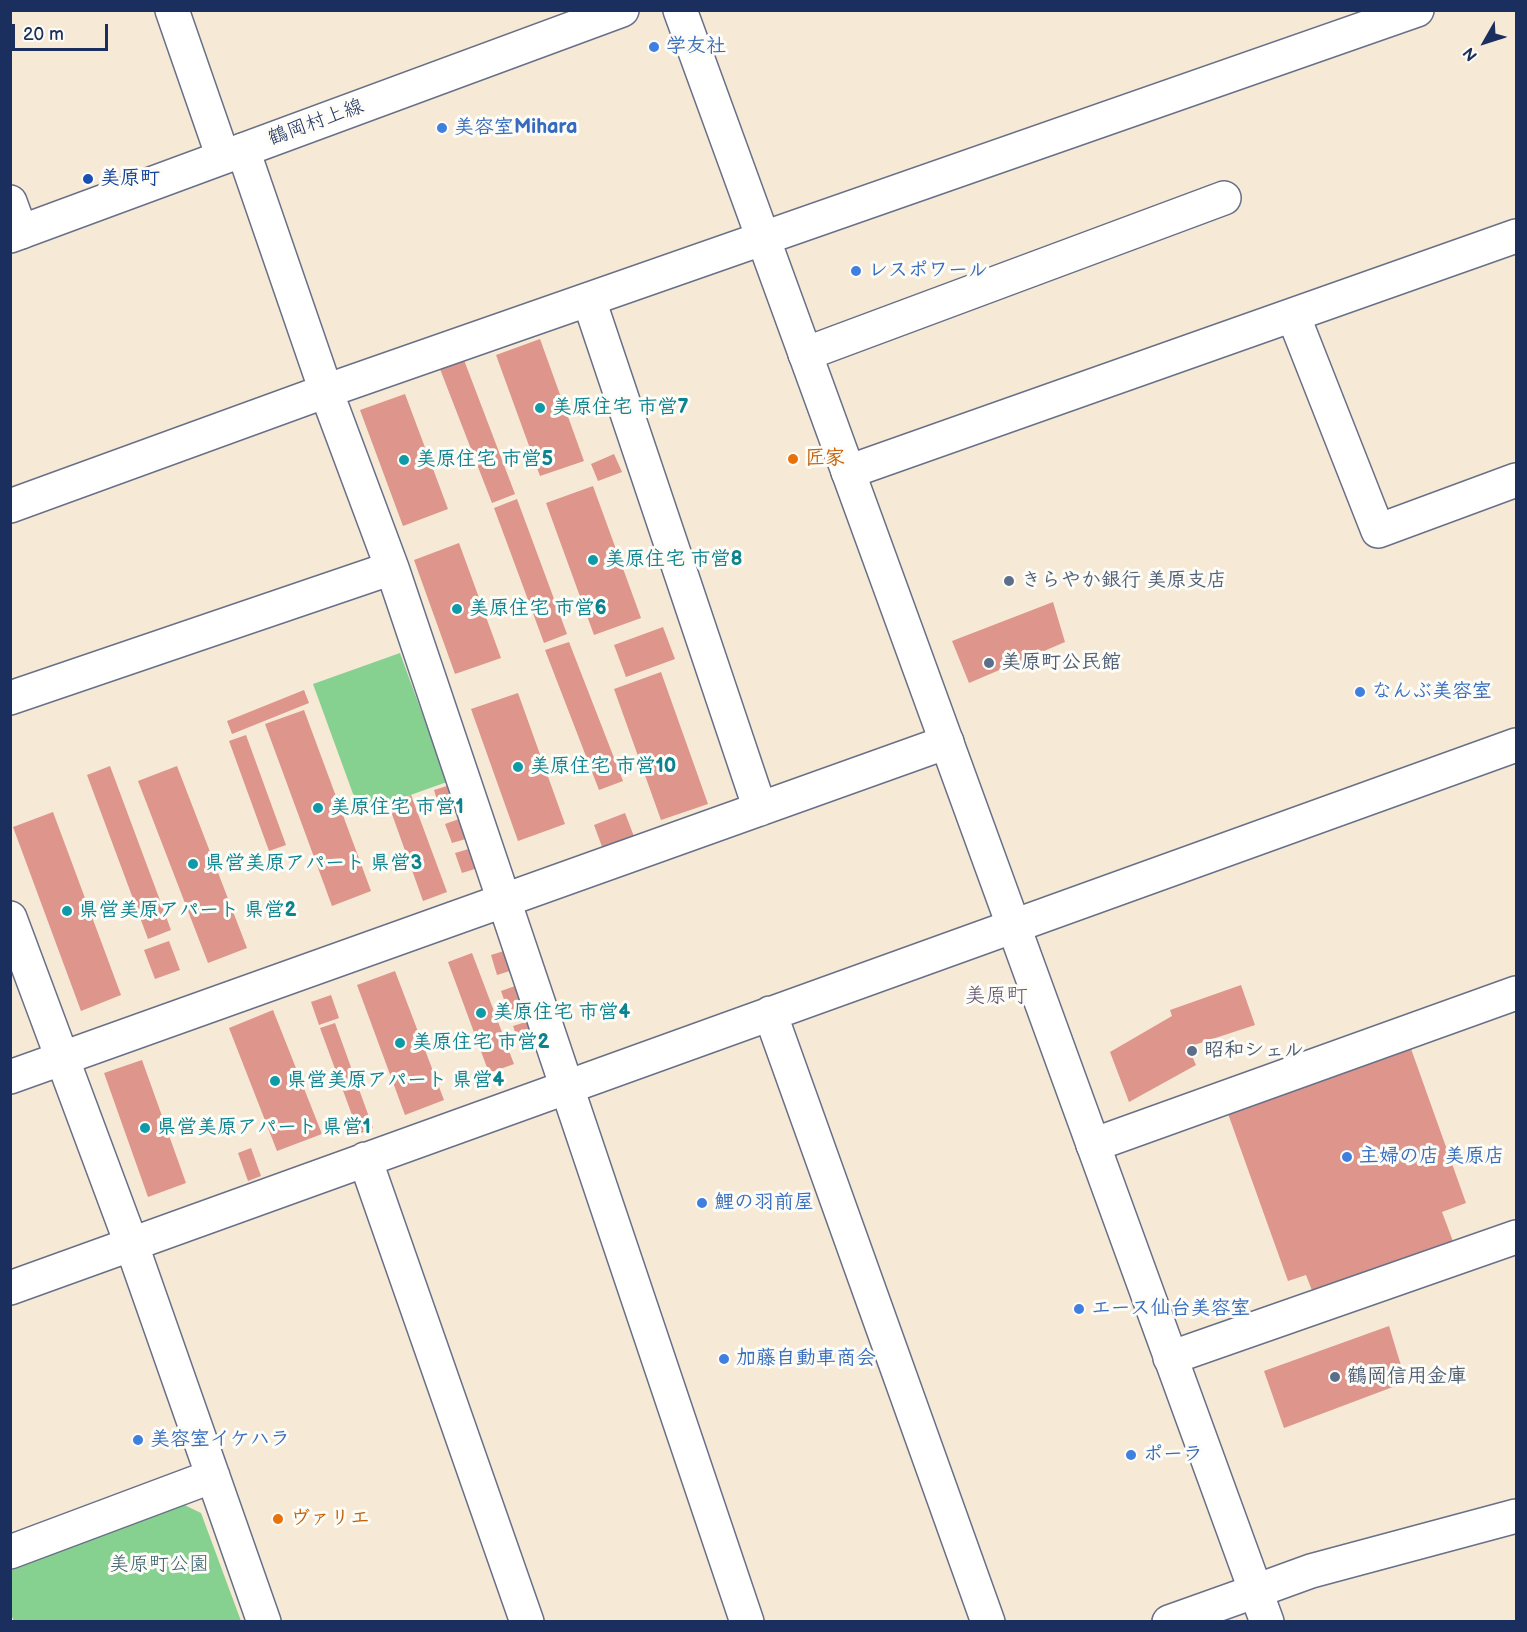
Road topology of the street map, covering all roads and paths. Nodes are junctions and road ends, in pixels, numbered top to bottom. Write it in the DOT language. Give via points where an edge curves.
graph roads {
  1 [pos="172,10"];
  2 [pos="622,10"];
  3 [pos="680,10"];
  4 [pos="1417,10"];
  5 [pos="233,154"];
  6 [pos="1224,198"];
  7 [pos="14,223"];
  8 [pos="1516,236"];
  9 [pos="763,237"];
  10 [pos="589,300"];
  11 [pos="1293,315"];
  12 [pos="805,354"];
  13 [pos="326,391"];
  14 [pos="848,472"];
  15 [pos="1516,480"];
  16 [pos="10,506"];
  17 [pos="392,568"];
  18 [pos="10,698"];
  19 [pos="946,742"];
  20 [pos="1516,745"];
  21 [pos="760,809"];
  22 [pos="504,900"];
  23 [pos="10,918"];
  24 [pos="1013,925"];
  25 [pos="1516,993"];
  26 [pos="770,1013"];
  27 [pos="62,1058"];
  28 [pos="10,1077"];
  29 [pos="567,1086"];
  30 [pos="1093,1145"];
  31 [pos="365,1159"];
  32 [pos="1516,1236"];
  33 [pos="131,1243"];
  34 [pos="10,1288"];
  35 [pos="1170,1358"];
  36 [pos="213,1476"];
  37 [pos="1516,1516"];
  38 [pos="10,1552"];
  39 [pos="1256,1590"];
  40 [pos="264,1622"];
  41 [pos="527,1622"];
  42 [pos="747,1622"];
  43 [pos="988,1622"];
  44 [pos="1169,1622"];
  45 [pos="1267,1622"];
  1 -- 5 [label="street"];
  2 -- 5 [label="street, 鶴岡村上線"];
  3 -- 9 [label="street"];
  4 -- 9 [label="street"];
  5 -- 7 [label="street, 鶴岡村上線"];
  5 -- 13 [label="street"];
  6 -- 12 [label="street"];
  8 -- 11 [label="street"];
  9 -- 10 [label="street"];
  9 -- 12 [label="street"];
  10 -- 13 [label="street"];
  10 -- 21 [label="street"];
  11 -- 14 [label="street"];
  11 -- 15 [label="street" via="1378,531"];
  12 -- 14 [label="street"];
  13 -- 16 [label="street"];
  13 -- 17 [label="street"];
  14 -- 19 [label="street"];
  17 -- 18 [label="street"];
  17 -- 22 [label="street"];
  19 -- 21 [label="street"];
  19 -- 24 [label="street"];
  20 -- 24 [label="street"];
  21 -- 22 [label="street"];
  22 -- 27 [label="street"];
  22 -- 29 [label="street"];
  23 -- 27 [label="street"];
  24 -- 26 [label="street"];
  24 -- 30 [label="street"];
  25 -- 30 [label="street"];
  26 -- 29 [label="street"];
  26 -- 43 [label="street"];
  27 -- 28 [label="street"];
  27 -- 33 [label="street"];
  29 -- 31 [label="street"];
  29 -- 42 [label="street"];
  30 -- 35 [label="street"];
  31 -- 33 [label="street"];
  31 -- 41 [label="street"];
  32 -- 35 [label="street"];
  33 -- 34 [label="street"];
  33 -- 36 [label="street"];
  35 -- 39 [label="street"];
  36 -- 38 [label="street"];
  36 -- 40 [label="street"];
  37 -- 39 [label="street" via="1311,1571"];
  39 -- 44 [label="street"];
  39 -- 45 [label="street"];
}
